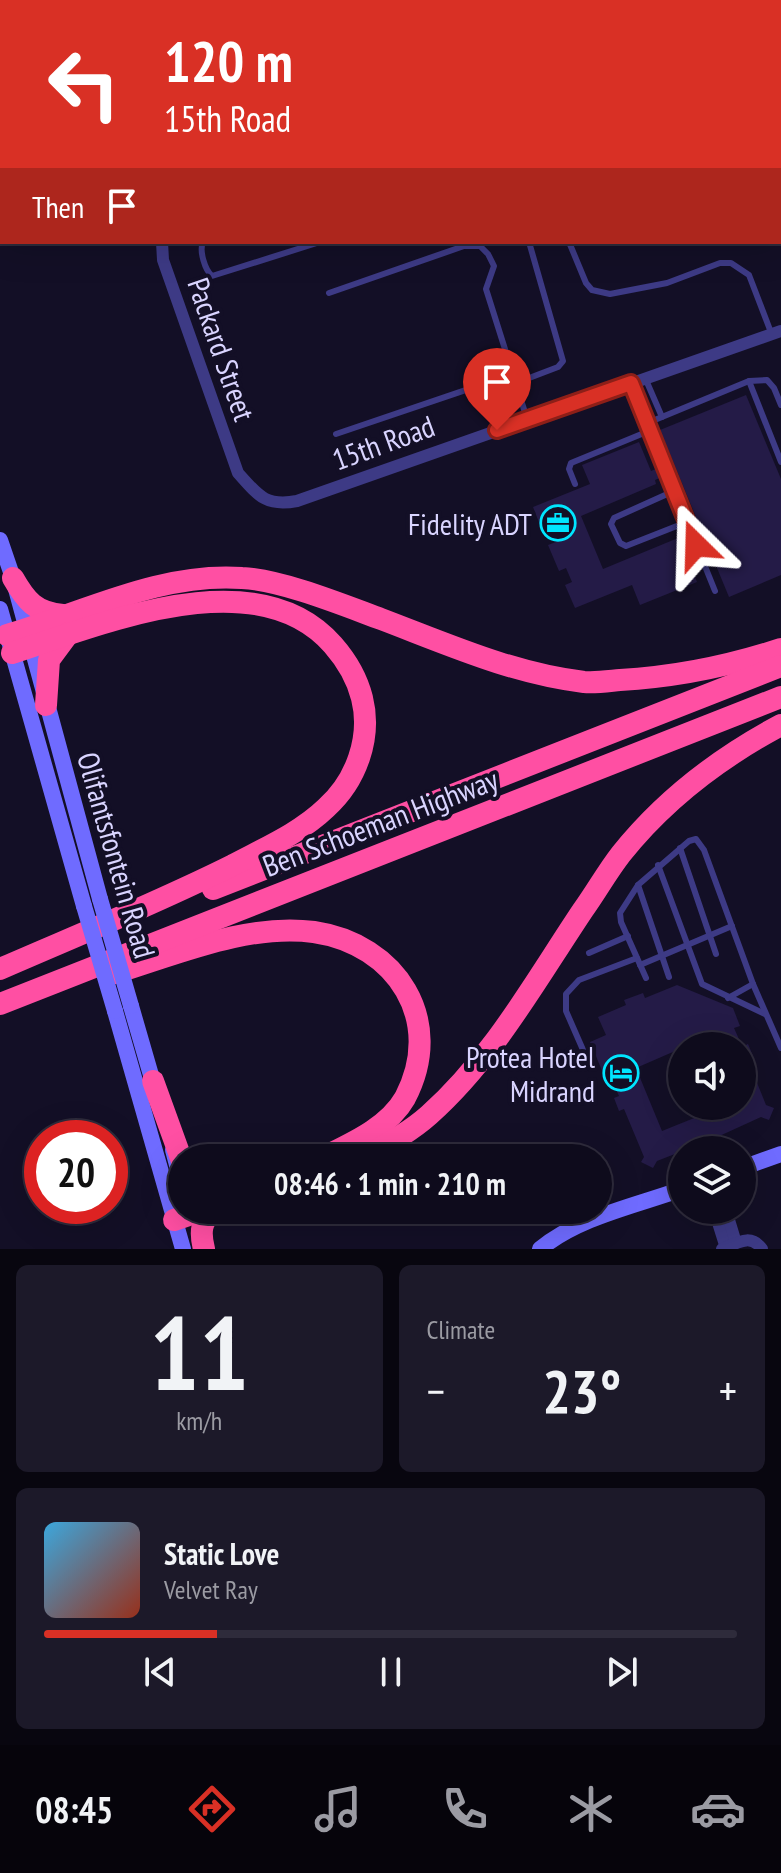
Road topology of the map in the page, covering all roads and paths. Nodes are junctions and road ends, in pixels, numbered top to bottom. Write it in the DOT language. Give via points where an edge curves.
graph roads {
  1 [pos="162,244"];
  2 [pos="202,244"];
  3 [pos="314,244"];
  4 [pos="465,244"];
  5 [pos="530,244"];
  6 [pos="570,244"];
  7 [pos="329,293"];
  8 [pos="776,333"];
  9 [pos="513,374"];
  10 [pos="645,378"];
  11 [pos="749,381"];
  12 [pos="516,383"];
  13 [pos="631,383"];
  14 [pos="781,405"];
  15 [pos="662,417"];
  16 [pos="527,419"];
  17 [pos="647,428"];
  18 [pos="336,434"];
  19 [pos="781,462"];
  20 [pos="238,473"];
  21 [pos="575,484"];
  22 [pos="674,491"];
  23 [pos="687,522"];
  24 [pos="0,540"];
  25 [pos="13,578"];
  26 [pos="715,591"];
  27 [pos="0,609"];
  28 [pos="68,624"];
  29 [pos="18,641"];
  30 [pos="781,649"];
  31 [pos="781,666"];
  32 [pos="781,697"];
  33 [pos="46,705"];
  34 [pos="781,725"];
  35 [pos="680,848"];
  36 [pos="658,865"];
  37 [pos="638,885"];
  38 [pos="732,926"];
  39 [pos="628,936"];
  40 [pos="708,936"];
  41 [pos="687,946"];
  42 [pos="589,953"];
  43 [pos="716,954"];
  44 [pos="661,957"];
  45 [pos="638,962"];
  46 [pos="0,971"];
  47 [pos="669,977"];
  48 [pos="646,978"];
  49 [pos="753,984"];
  50 [pos="728,998"];
  51 [pos="0,1006"];
  52 [pos="123,1009"];
  53 [pos="766,1015"];
  54 [pos="780,1047"];
  55 [pos="781,1054"];
  56 [pos="587,1059"];
  57 [pos="153,1081"];
  58 [pos="171,1144"];
  59 [pos="176,1144"];
  60 [pos="350,1144"];
  61 [pos="389,1144"];
  62 [pos="781,1154"];
  63 [pos="168,1156"];
  64 [pos="756,1163"];
  65 [pos="668,1194"];
  66 [pos="184,1224"];
  67 [pos="191,1224"];
  68 [pos="202,1224"];
  69 [pos="719,1224"];
  70 [pos="727,1224"];
  71 [pos="728,1247"];
  72 [pos="183,1249"];
  73 [pos="202,1249"];
  74 [pos="540,1249"];
  75 [pos="762,1249"];
  1 -- 20 [label="street, Packard Street" via="163,260"];
  2 -- 3 [label="lane" via="212,276"];
  4 -- 7 [label="lane"];
  4 -- 9 [label="lane" via="480,246 494,264 486,289"];
  5 -- 12 [label="lane" via="563,361"];
  6 -- 8 [label="lane" via="586,283 610,294 731,263 749,275"];
  8 -- 10 [label="street, 15th Road"];
  9 -- 12 [label="lane"];
  9 -- 18 [label="lane"];
  10 -- 13 [label="street, 15th Road"];
  10 -- 15 [label="lane"];
  11 -- 14 [label="lane" via="767,380"];
  11 -- 15 [label="lane"];
  11 -- 19 [label="lane"];
  12 -- 16 [label="lane"];
  13 -- 16 [label="street, 15th Road"];
  13 -- 17 [label="lane"];
  15 -- 17 [label="lane"];
  16 -- 20 [label="street, 15th Road" via="284,503 256,495"];
  17 -- 21 [label="lane" via="571,463"];
  17 -- 22 [label="lane"];
  22 -- 23 [label="lane"];
  22 -- 23 [label="lane" via="611,524 626,546"];
  23 -- 26 [label="lane"];
  24 -- 25 [label="main road, Olifantsfontein Road"];
  25 -- 28 [label="highway" via="35,609"];
  25 -- 29 [label="main road, Olifantsfontein Road"];
  27 -- 29 [label="main road, Olifantsfontein Road"];
  28 -- 29 [label="highway"];
  28 -- 30 [label="highway" via="114,598 182,582 238,577 262,579 349,607 524,670 588,683 736,664"];
  28 -- 33 [label="highway" via="49,660"];
  28 -- 46 [label="highway" via="237,602 296,617 320,631 348,665 363,701 364,739 339,794 302,827 193,885"];
  29 -- 33 [label="main road, Olifantsfontein Road"];
  29 -- 52 [label="main road, Olifantsfontein Road, bridge" via="84,906"];
  31 -- 46 [label="highway, Ben Schoeman Highway"];
  32 -- 51 [label="highway, Ben Schoeman Highway"];
  33 -- 52 [label="main road, Olifantsfontein Road, bridge" via="100,899"];
  34 -- 61 [label="highway" via="721,760 651,819 619,856 462,1082"];
  35 -- 36 [label="lane"];
  35 -- 38 [label="lane" via="691,839 701,845"];
  35 -- 40 [label="lane"];
  36 -- 37 [label="lane"];
  36 -- 41 [label="lane"];
  37 -- 39 [label="lane" via="620,913"];
  37 -- 44 [label="lane"];
  38 -- 40 [label="lane"];
  38 -- 49 [label="lane"];
  39 -- 42 [label="lane"];
  39 -- 45 [label="lane"];
  40 -- 41 [label="lane"];
  40 -- 43 [label="lane"];
  41 -- 44 [label="lane"];
  41 -- 50 [label="lane" via="702,984"];
  44 -- 45 [label="lane"];
  44 -- 47 [label="lane"];
  45 -- 48 [label="lane"];
  45 -- 56 [label="lane" via="579,980 566,994 566,1011"];
  49 -- 50 [label="lane"];
  49 -- 53 [label="lane"];
  50 -- 53 [label="lane"];
  51 -- 60 [label="highway" via="224,939 284,932 343,938 373,952 396,975 410,997 420,1030 418,1064 404,1099 384,1122"];
  52 -- 57 [label="main road, Olifantsfontein Road"];
  52 -- 63 [label="main road, Olifantsfontein Road"];
  53 -- 54 [label="lane"];
  54 -- 55 [label="lane"];
  57 -- 58 [label="main road, Olifantsfontein Road"];
  57 -- 59 [label="highway"];
  62 -- 64 [label="main road"];
  65 -- 74 [label="main road" via="582,1224"];
  66 -- 72 [label="main road, Olifantsfontein Road"];
  67 -- 73 [label="main road, Olifantsfontein Road"];
  68 -- 73 [label="highway"];
  69 -- 71 [label="street"];
  70 -- 71 [label="street"];
  71 -- 75 [label="street" via="751,1240"];
}
